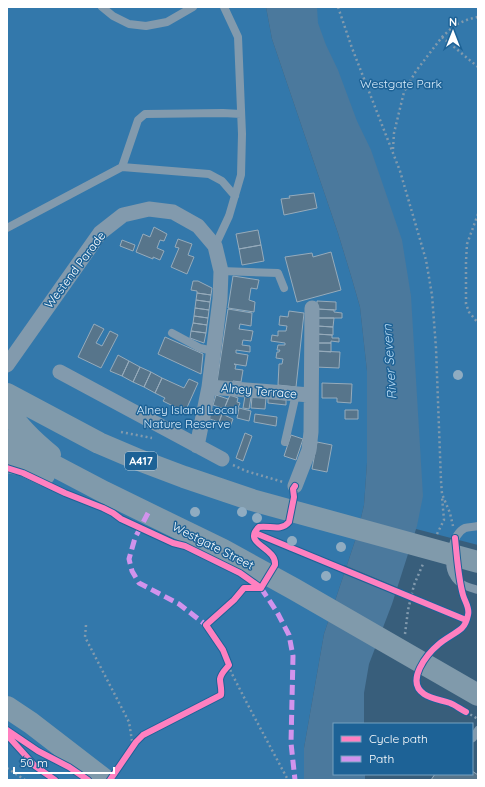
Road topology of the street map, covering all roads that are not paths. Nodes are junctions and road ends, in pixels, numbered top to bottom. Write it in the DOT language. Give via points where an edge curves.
graph roads {
  1 [pos="102,7"];
  2 [pos="193,7"];
  3 [pos="224,7"];
  4 [pos="241,114"];
  5 [pos="122,167"];
  6 [pos="235,196"];
  7 [pos="7,228"];
  8 [pos="215,246"];
  9 [pos="221,271"];
  10 [pos="284,288"];
  11 [pos="312,308"];
  12 [pos="172,333"];
  13 [pos="213,351"];
  14 [pos="7,365"];
  15 [pos="60,372"];
  16 [pos="209,387"];
  17 [pos="7,394"];
  18 [pos="303,395"];
  19 [pos="7,409"];
  20 [pos="7,442"];
  21 [pos="285,442"];
  22 [pos="197,446"];
  23 [pos="222,459"];
  24 [pos="7,462"];
  25 [pos="80,480"];
  26 [pos="295,486"];
  27 [pos="104,492"];
  28 [pos="478,526"];
  29 [pos="474,561"];
  30 [pos="478,590"];
  31 [pos="7,695"];
  32 [pos="468,705"];
  33 [pos="7,707"];
  34 [pos="31,723"];
  35 [pos="478,730"];
  36 [pos="473,738"];
  37 [pos="97,774"];
  1 -- 2 [label="lane" via="112,16 129,24 146,26 167,22"];
  3 -- 4 [label="lane" via="238,38"];
  4 -- 5 [label="lane" via="145,114 138,120"];
  4 -- 6 [label="lane" via="241,175"];
  5 -- 6 [label="lane" via="209,174 222,182"];
  5 -- 7 [label="lane"];
  6 -- 8 [label="lane"];
  8 -- 9 [label="street, Westend Parade"];
  8 -- 14 [label="street, Westend Parade" via="198,226 173,212 149,209 123,214 100,233"];
  9 -- 10 [label="lane" via="278,273"];
  9 -- 13 [label="street, Westend Parade"];
  11 -- 18 [label="street, Alney Terrace"];
  12 -- 13 [label="lane" via="200,348"];
  13 -- 16 [label="street, Westend Parade"];
  15 -- 22 [label="street"];
  16 -- 18 [label="street, Alney Terrace"];
  16 -- 22 [label="street, Westend Parade"];
  17 -- 29 [label="main road, A417" via="99,443 215,488"];
  18 -- 21 [label="lane"];
  18 -- 26 [label="street, Alney Terrace" via="311,432 309,450"];
  19 -- 25 [label="main road" via="28,436"];
  20 -- 25 [label="main road, Westgate Street"];
  22 -- 23 [label="street"];
  24 -- 27 [label="main road" via="23,465 87,492"];
  25 -- 27 [label="main road, Westgate Street"];
  27 -- 32 [label="main road, Westgate Street" via="253,566 441,674"];
  28 -- 30 [label="lane" via="465,528 455,538 450,566 453,576 461,584"];
  31 -- 34 [label="main road"];
  33 -- 34 [label="main road"];
  34 -- 37 [label="main road"];
  35 -- 36 [label="lane"];
}
